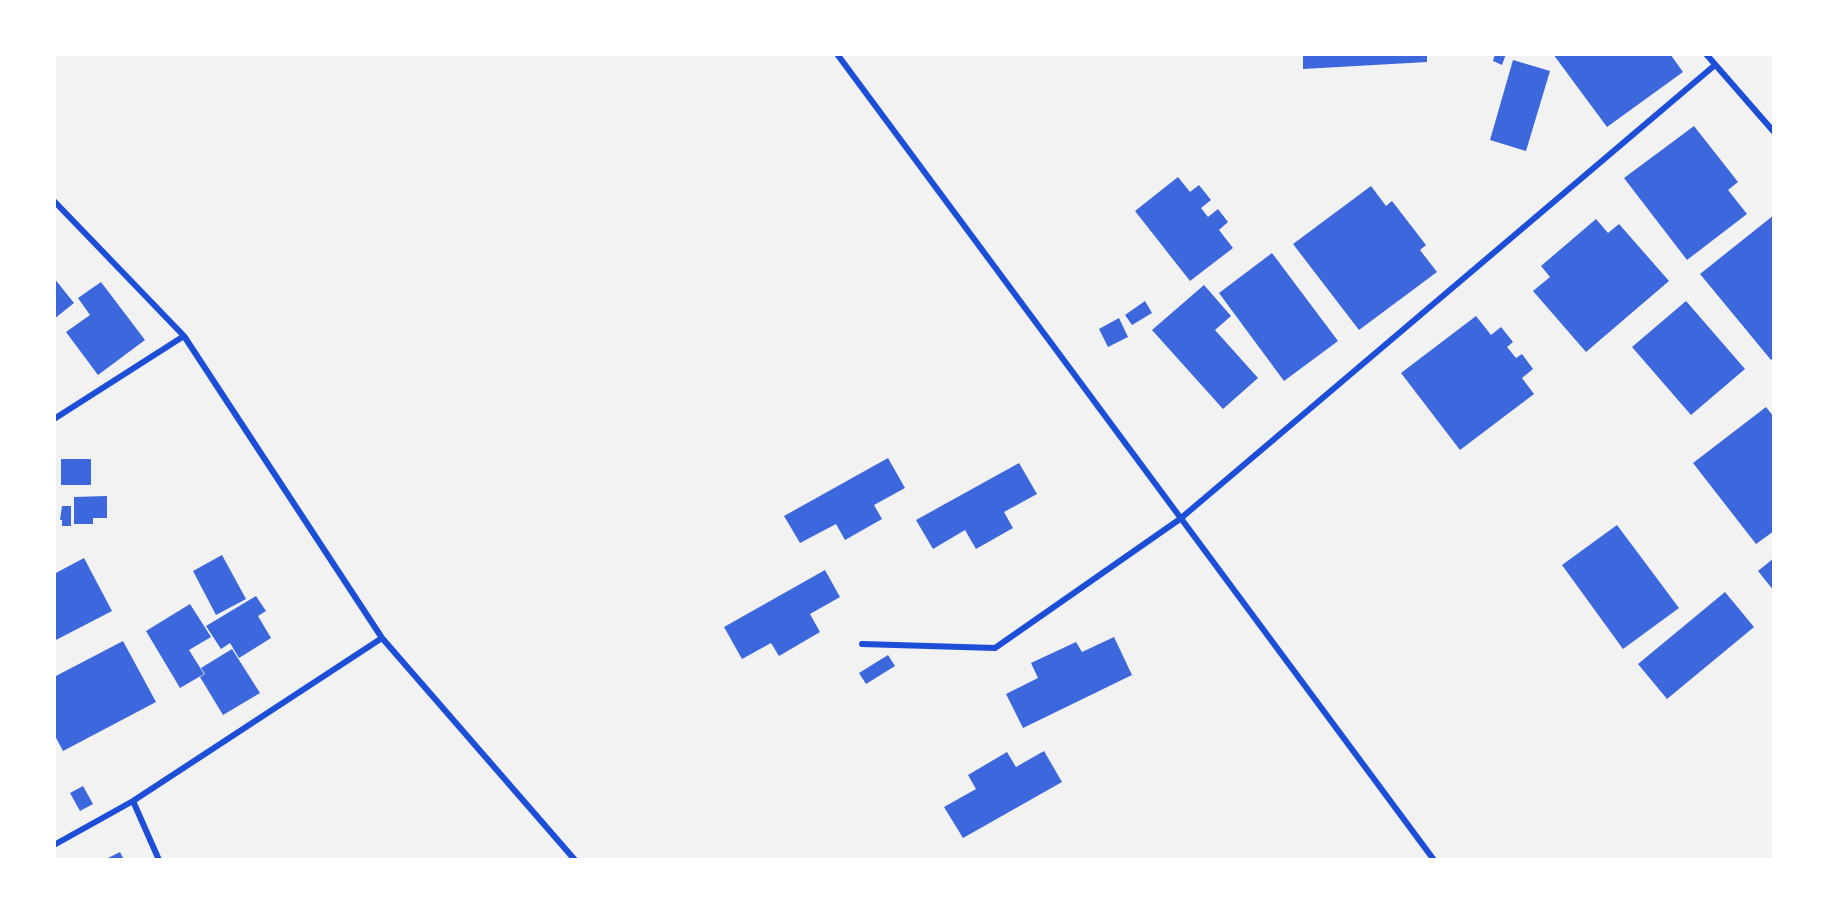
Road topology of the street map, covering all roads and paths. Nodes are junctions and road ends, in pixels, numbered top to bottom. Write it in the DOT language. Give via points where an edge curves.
graph roads {
  1 [pos="837,54"];
  2 [pos="1706,54"];
  3 [pos="1715,65"];
  4 [pos="1774,132"];
  5 [pos="54,201"];
  6 [pos="184,336"];
  7 [pos="54,419"];
  8 [pos="1180,519"];
  9 [pos="382,638"];
  10 [pos="862,644"];
  11 [pos="133,801"];
  12 [pos="54,845"];
  13 [pos="159,860"];
  14 [pos="575,860"];
  15 [pos="1434,860"];
  1 -- 8 [label="street"];
  2 -- 3 [label="street"];
  3 -- 4 [label="street"];
  3 -- 8 [label="street"];
  5 -- 6 [label="street"];
  6 -- 7 [label="street"];
  6 -- 9 [label="street"];
  8 -- 10 [label="street" via="995,648"];
  8 -- 15 [label="street"];
  9 -- 11 [label="street"];
  9 -- 14 [label="street"];
  11 -- 12 [label="street"];
  11 -- 13 [label="street"];
}
